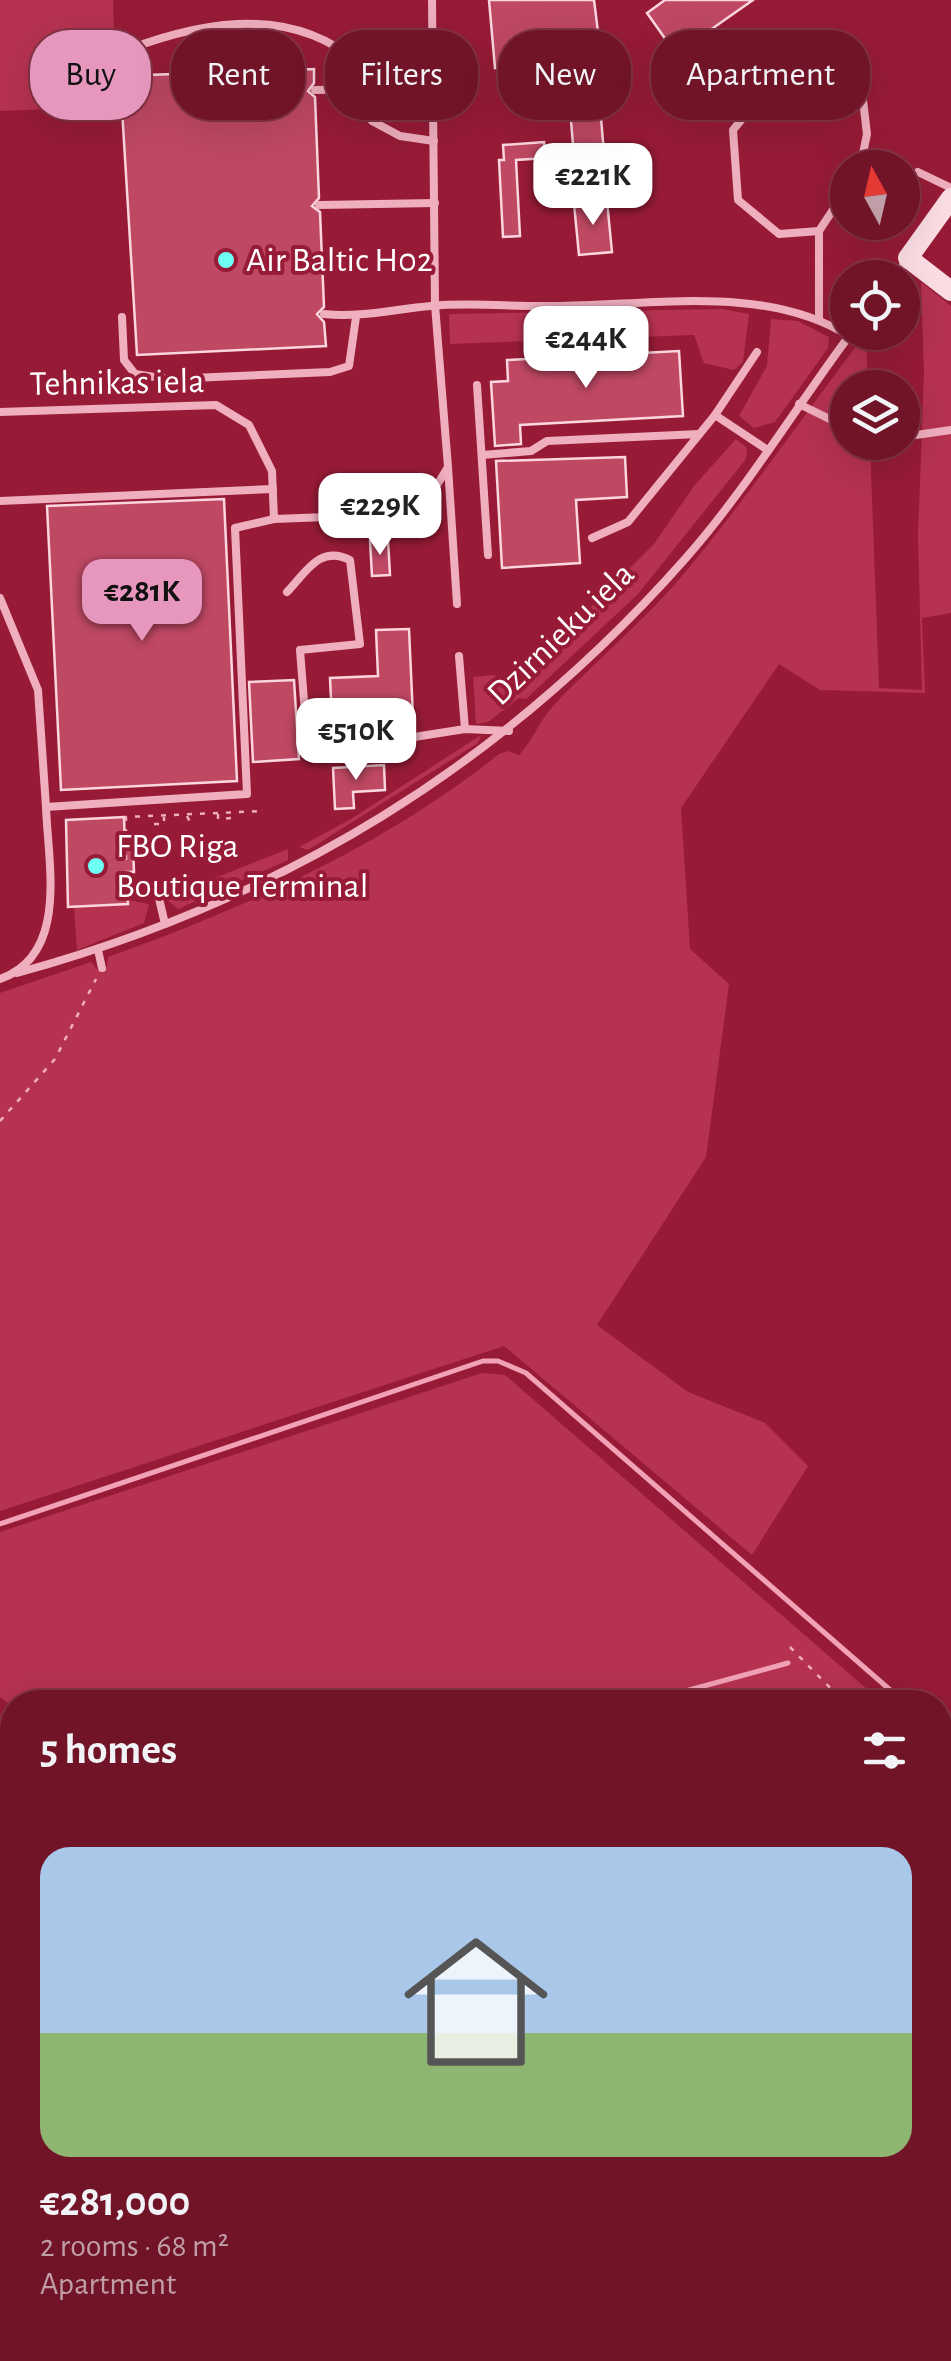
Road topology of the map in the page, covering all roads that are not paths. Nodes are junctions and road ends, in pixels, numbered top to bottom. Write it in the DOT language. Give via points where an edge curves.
graph roads {
  1 [pos="432,0"];
  2 [pos="325,37"];
  3 [pos="151,39"];
  4 [pos="315,90"];
  5 [pos="325,90"];
  6 [pos="372,120"];
  7 [pos="434,141"];
  8 [pos="864,150"];
  9 [pos="920,173"];
  10 [pos="951,188"];
  11 [pos="951,198"];
  12 [pos="435,203"];
  13 [pos="320,206"];
  14 [pos="830,215"];
  15 [pos="820,231"];
  16 [pos="908,258"];
  17 [pos="951,291"];
  18 [pos="435,305"];
  19 [pos="324,314"];
  20 [pos="122,317"];
  21 [pos="356,317"];
  22 [pos="819,320"];
  23 [pos="830,325"];
  24 [pos="838,350"];
  25 [pos="758,352"];
  26 [pos="477,386"];
  27 [pos="799,404"];
  28 [pos="0,412"];
  29 [pos="715,414"];
  30 [pos="830,419"];
  31 [pos="951,430"];
  32 [pos="699,434"];
  33 [pos="920,434"];
  34 [pos="766,449"];
  35 [pos="482,454"];
  36 [pos="448,467"];
  37 [pos="272,489"];
  38 [pos="0,501"];
  39 [pos="274,519"];
  40 [pos="592,538"];
  41 [pos="488,555"];
  42 [pos="287,592"];
  43 [pos="0,598"];
  44 [pos="458,604"];
  45 [pos="459,656"];
  46 [pos="466,729"];
  47 [pos="510,731"];
  48 [pos="46,807"];
  49 [pos="157,890"];
  50 [pos="165,924"];
  51 [pos="98,950"];
  52 [pos="102,968"];
  53 [pos="17,973"];
  54 [pos="0,979"];
  1 -- 7 [label="lane"];
  2 -- 3 [label="lane" via="288,24 234,22"];
  4 -- 5 [label="lane"];
  6 -- 7 [label="lane" via="400,136"];
  7 -- 12 [label="lane"];
  8 -- 15 [label="lane" via="862,92 803,45 734,130 738,200 779,234"];
  9 -- 10 [label="lane"];
  11 -- 16 [label="street"];
  12 -- 13 [label="lane"];
  12 -- 18 [label="lane"];
  14 -- 15 [label="lane"];
  15 -- 22 [label="lane"];
  16 -- 17 [label="street"];
  18 -- 21 [label="lane"];
  18 -- 22 [label="lane" via="708,302 779,308"];
  18 -- 36 [label="lane"];
  19 -- 21 [label="lane"];
  20 -- 21 [label="lane" via="124,360 135,374 168,379 349,366"];
  22 -- 23 [label="lane"];
  24 -- 27 [label="lane, Dzirnieku iela"];
  25 -- 29 [label="lane"];
  26 -- 35 [label="lane"];
  27 -- 30 [label="lane"];
  27 -- 34 [label="lane, Dzirnieku iela"];
  28 -- 37 [label="lane, Tehnikas iela" via="216,405 249,425 272,471"];
  29 -- 32 [label="lane"];
  29 -- 34 [label="lane"];
  31 -- 33 [label="lane"];
  32 -- 35 [label="lane" via="547,441 531,450"];
  32 -- 40 [label="lane" via="628,522"];
  34 -- 47 [label="lane, Dzirnieku iela" via="687,557"];
  35 -- 41 [label="lane"];
  36 -- 39 [label="lane" via="431,495 380,515"];
  36 -- 44 [label="lane"];
  37 -- 38 [label="lane"];
  37 -- 39 [label="lane, Tehnikas iela"];
  39 -- 48 [label="lane" via="234,528 247,794"];
  42 -- 46 [label="lane" via="324,554 350,560 360,644 300,650 307,739 319,752"];
  43 -- 48 [label="lane" via="38,690"];
  45 -- 46 [label="lane"];
  46 -- 47 [label="lane"];
  47 -- 50 [label="lane, Dzirnieku iela" via="340,844"];
  48 -- 53 [label="lane" via="47,928"];
  49 -- 50 [label="lane"];
  50 -- 51 [label="lane, Dzirnieku iela"];
  51 -- 52 [label="lane"];
  51 -- 53 [label="lane, Dzirnieku iela"];
  53 -- 54 [label="lane, Dzirnieku iela"];
}
